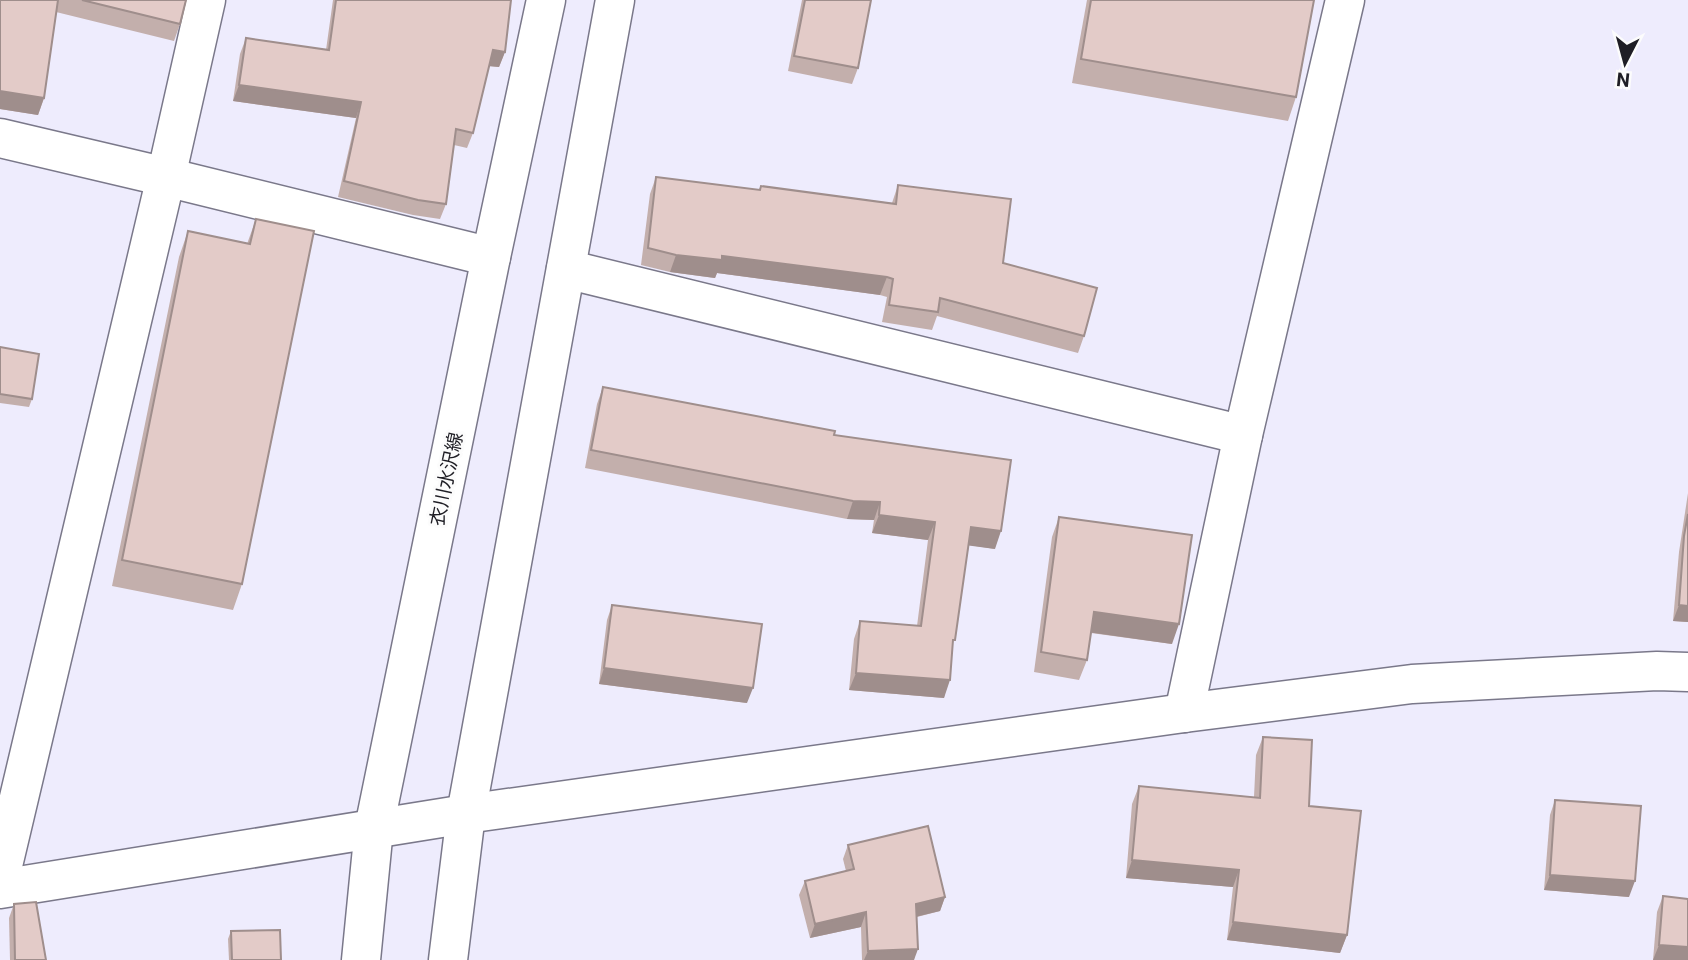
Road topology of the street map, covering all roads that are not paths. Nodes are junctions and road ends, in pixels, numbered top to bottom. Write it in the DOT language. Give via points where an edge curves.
graph roads {
  1 [pos="206,0"];
  2 [pos="546,0"];
  3 [pos="615,0"];
  4 [pos="1345,0"];
  5 [pos="0,138"];
  6 [pos="166,177"];
  7 [pos="491,257"];
  8 [pos="566,269"];
  9 [pos="1243,435"];
  10 [pos="1688,672"];
  11 [pos="1184,713"];
  12 [pos="466,814"];
  13 [pos="374,828"];
  14 [pos="0,878"];
  15 [pos="0,889"];
  16 [pos="361,960"];
  17 [pos="448,960"];
  1 -- 6 [label="street"];
  2 -- 7 [label="street, 衣川水沢線"];
  3 -- 8 [label="street"];
  4 -- 9 [label="street"];
  5 -- 6 [label="street"];
  6 -- 7 [label="street"];
  6 -- 14 [label="street"];
  7 -- 13 [label="street, 衣川水沢線"];
  8 -- 9 [label="street"];
  8 -- 12 [label="street"];
  9 -- 11 [label="street"];
  10 -- 11 [label="street" via="1412,684"];
  11 -- 12 [label="street"];
  12 -- 13 [label="street"];
  12 -- 17 [label="street"];
  13 -- 15 [label="street"];
  13 -- 16 [label="street, 衣川水沢線"];
}
